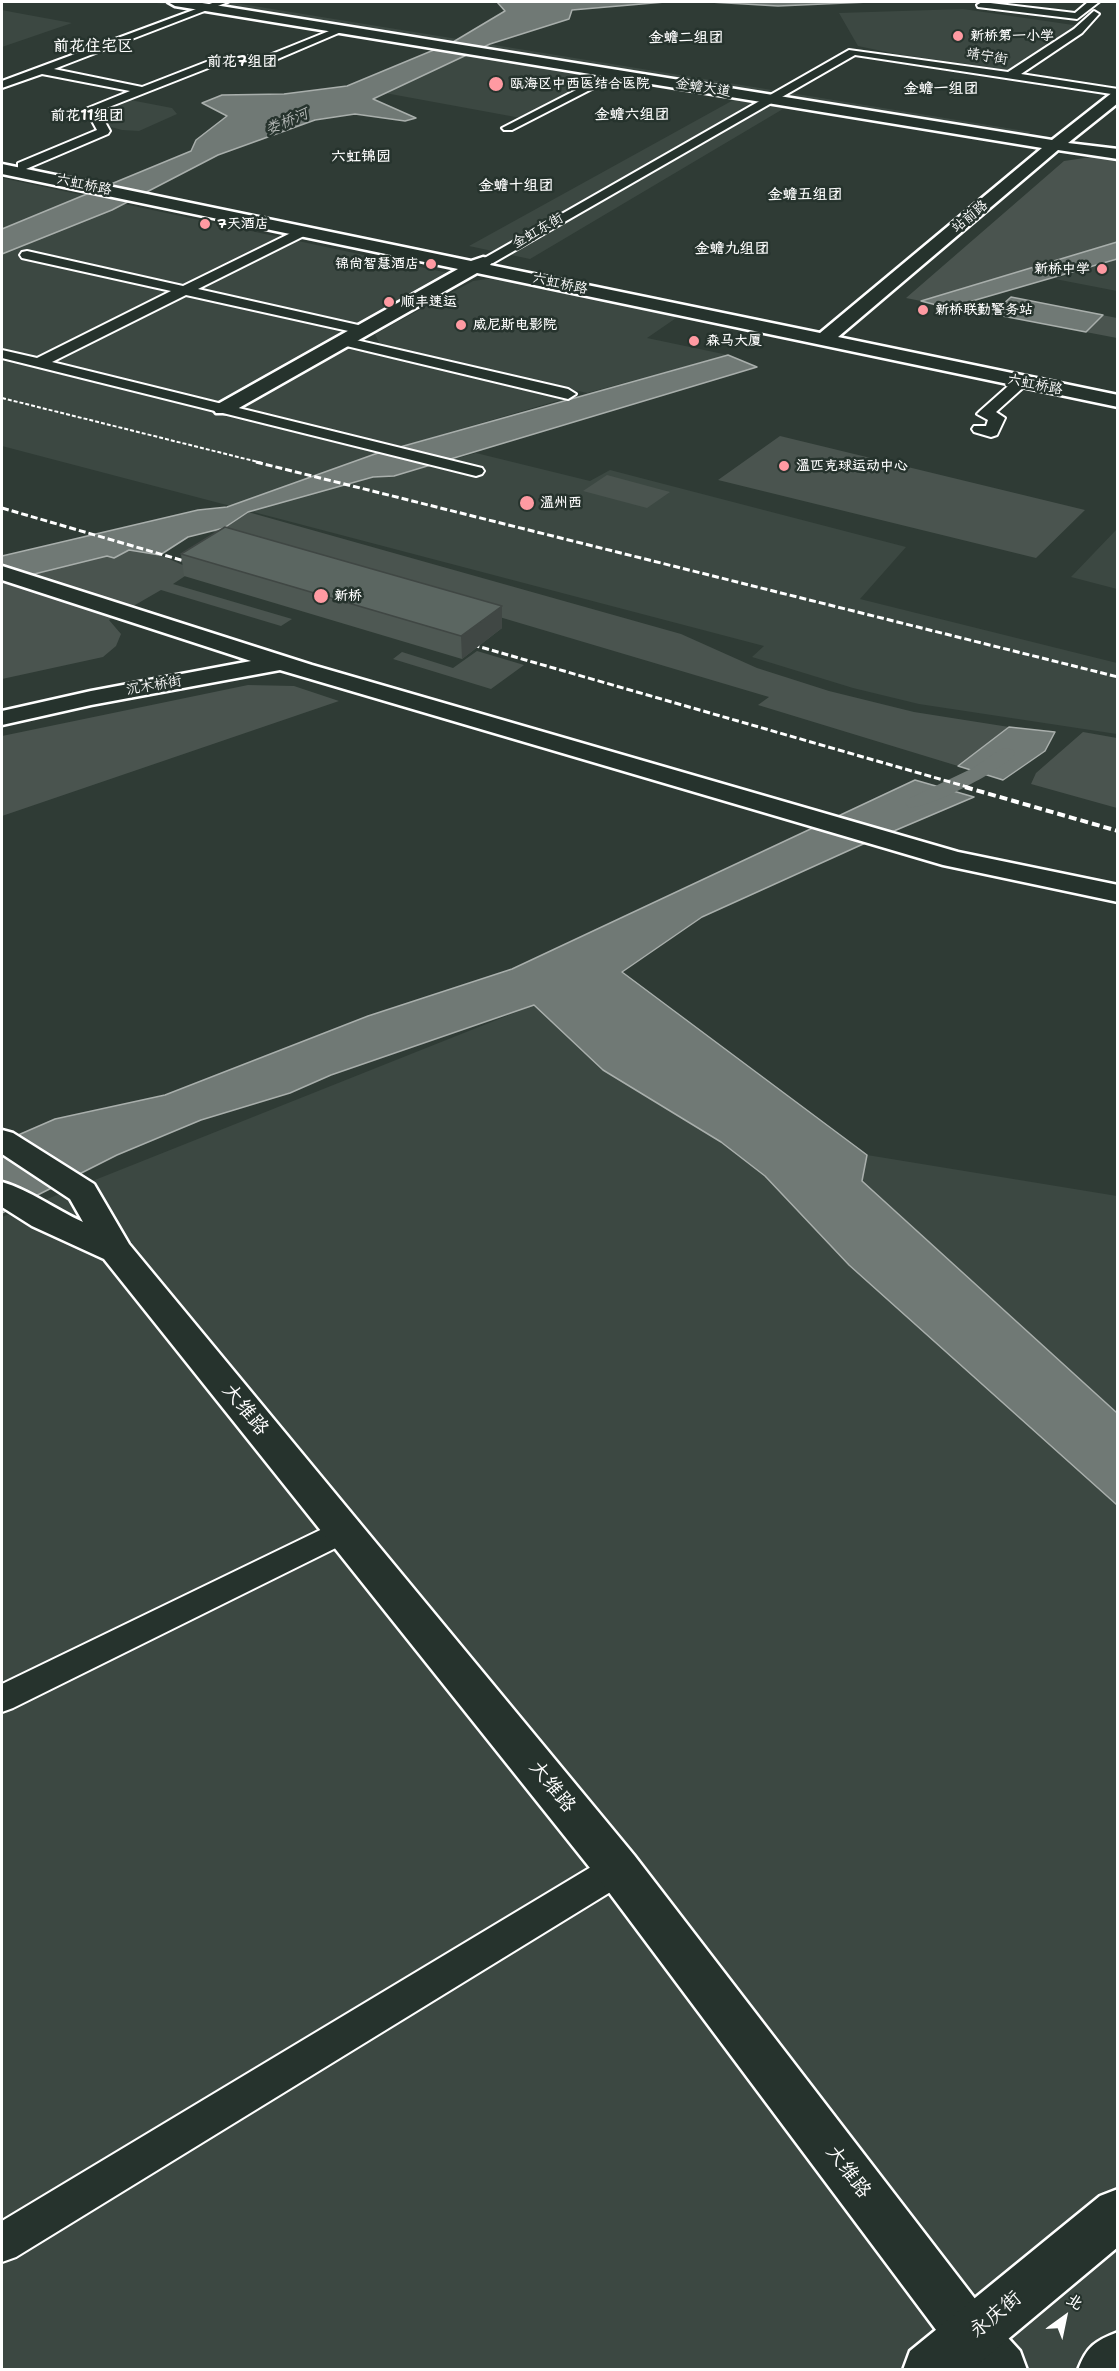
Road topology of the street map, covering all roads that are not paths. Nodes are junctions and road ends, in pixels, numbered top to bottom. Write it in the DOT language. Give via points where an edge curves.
graph roads {
  1 [pos="175,2"];
  2 [pos="223,2"];
  3 [pos="1094,2"];
  4 [pos="982,5"];
  5 [pos="209,7"];
  6 [pos="1094,14"];
  7 [pos="342,29"];
  8 [pos="853,52"];
  9 [pos="39,70"];
  10 [pos="615,74"];
  11 [pos="1010,76"];
  12 [pos="2,85"];
  13 [pos="142,90"];
  14 [pos="1118,94"];
  15 [pos="770,99"];
  16 [pos="1118,108"];
  17 [pos="508,128"];
  18 [pos="1064,148"];
  19 [pos="1118,154"];
  20 [pos="1118,160"];
  21 [pos="2,161"];
  22 [pos="22,165"];
  23 [pos="2,169"];
  24 [pos="77,180"];
  25 [pos="173,200"];
  26 [pos="303,231"];
  27 [pos="27,255"];
  28 [pos="482,263"];
  29 [pos="184,290"];
  30 [pos="362,330"];
  31 [pos="858,333"];
  32 [pos="834,338"];
  33 [pos="342,341"];
  34 [pos="2,354"];
  35 [pos="37,364"];
  36 [pos="1021,382"];
  37 [pos="1118,390"];
  38 [pos="568,394"];
  39 [pos="1118,401"];
  40 [pos="223,409"];
  41 [pos="980,429"];
  42 [pos="476,471"];
  43 [pos="2,558"];
  44 [pos="2,573"];
  45 [pos="258,635"];
  46 [pos="236,648"];
  47 [pos="303,649"];
  48 [pos="282,663"];
  49 [pos="2,701"];
  50 [pos="2,718"];
  51 [pos="1118,872"];
  52 [pos="1118,894"];
  53 [pos="2,1140"];
  54 [pos="2,1193"];
  55 [pos="116,1251"];
  56 [pos="343,1531"];
  57 [pos="2,1699"];
  58 [pos="618,1869"];
  59 [pos="1118,2214"];
  60 [pos="2,2243"];
  61 [pos="986,2352"];
  62 [pos="1118,2358"];
  63 [pos="929,2370"];
  64 [pos="1104,2370"];
  1 -- 5 [label="street, 金蟾大道"];
  2 -- 5 [label="street"];
  3 -- 4 [label="street" via="1077,16"];
  5 -- 7 [label="street, 金蟾大道"];
  5 -- 9 [label="street"];
  6 -- 11 [label="street" via="1078,31"];
  7 -- 10 [label="street, 金蟾大道"];
  7 -- 13 [label="street" via="269,59 219,60"];
  8 -- 11 [label="street, 靖宁街"];
  8 -- 15 [label="street, 金虹东街"];
  9 -- 12 [label="street"];
  9 -- 13 [label="street"];
  10 -- 15 [label="street, 金蟾大道"];
  10 -- 17 [label="street"];
  11 -- 14 [label="street, 靖宁街"];
  13 -- 22 [label="street" via="92,110 104,131"];
  14 -- 18 [label="street, 站前路"];
  15 -- 18 [label="street, 金蟾大道"];
  15 -- 28 [label="street, 金虹东街"];
  16 -- 18 [label="street, 站前路"];
  18 -- 19 [label="street"];
  18 -- 20 [label="street"];
  18 -- 31 [label="street, 站前路" via="1013,199"];
  18 -- 32 [label="street, 站前路"];
  21 -- 22 [label="street, 六虹桥路"];
  22 -- 24 [label="street, 六虹桥路"];
  23 -- 24 [label="street, 六虹桥路"];
  24 -- 25 [label="street, 六虹桥路"];
  25 -- 26 [label="street, 六虹桥路"];
  25 -- 28 [label="street, 六虹桥路"];
  26 -- 28 [label="street, 六虹桥路"];
  26 -- 29 [label="street"];
  27 -- 29 [label="street"];
  28 -- 30 [label="street, 金虹东街"];
  28 -- 32 [label="street, 六虹桥路"];
  29 -- 30 [label="street"];
  29 -- 35 [label="street"];
  30 -- 33 [label="street, 金虹东街"];
  31 -- 32 [label="street, 六虹桥路"];
  31 -- 37 [label="street, 六虹桥路"];
  32 -- 36 [label="street, 六虹桥路"];
  33 -- 38 [label="street"];
  33 -- 40 [label="street, 金虹东街"];
  34 -- 35 [label="street"];
  35 -- 40 [label="street"];
  36 -- 39 [label="street, 六虹桥路"];
  36 -- 41 [label="street" via="985,414 998,418 990,432"];
  40 -- 42 [label="street"];
  43 -- 45 [label="street"];
  44 -- 46 [label="street"];
  45 -- 46 [label="street, 沉木桥街"];
  45 -- 47 [label="street"];
  46 -- 48 [label="street"];
  46 -- 49 [label="street, 沉木桥街" via="212,657"];
  47 -- 48 [label="street, 沉木桥街"];
  47 -- 51 [label="street" via="467,694 535,720 951,841"];
  48 -- 50 [label="street, 沉木桥街"];
  48 -- 52 [label="street" via="953,859"];
  53 -- 55 [label="street, 大维路" via="82,1192"];
  54 -- 55 [label="street, 大维路" via="44,1218"];
  55 -- 56 [label="street, 大维路"];
  56 -- 57 [label="street"];
  56 -- 58 [label="street, 大维路"];
  58 -- 60 [label="street"];
  58 -- 61 [label="street, 大维路"];
  59 -- 61 [label="street, 永庆街"];
  61 -- 63 [label="street, 永庆街"];
  62 -- 64 [label="street"];
}
